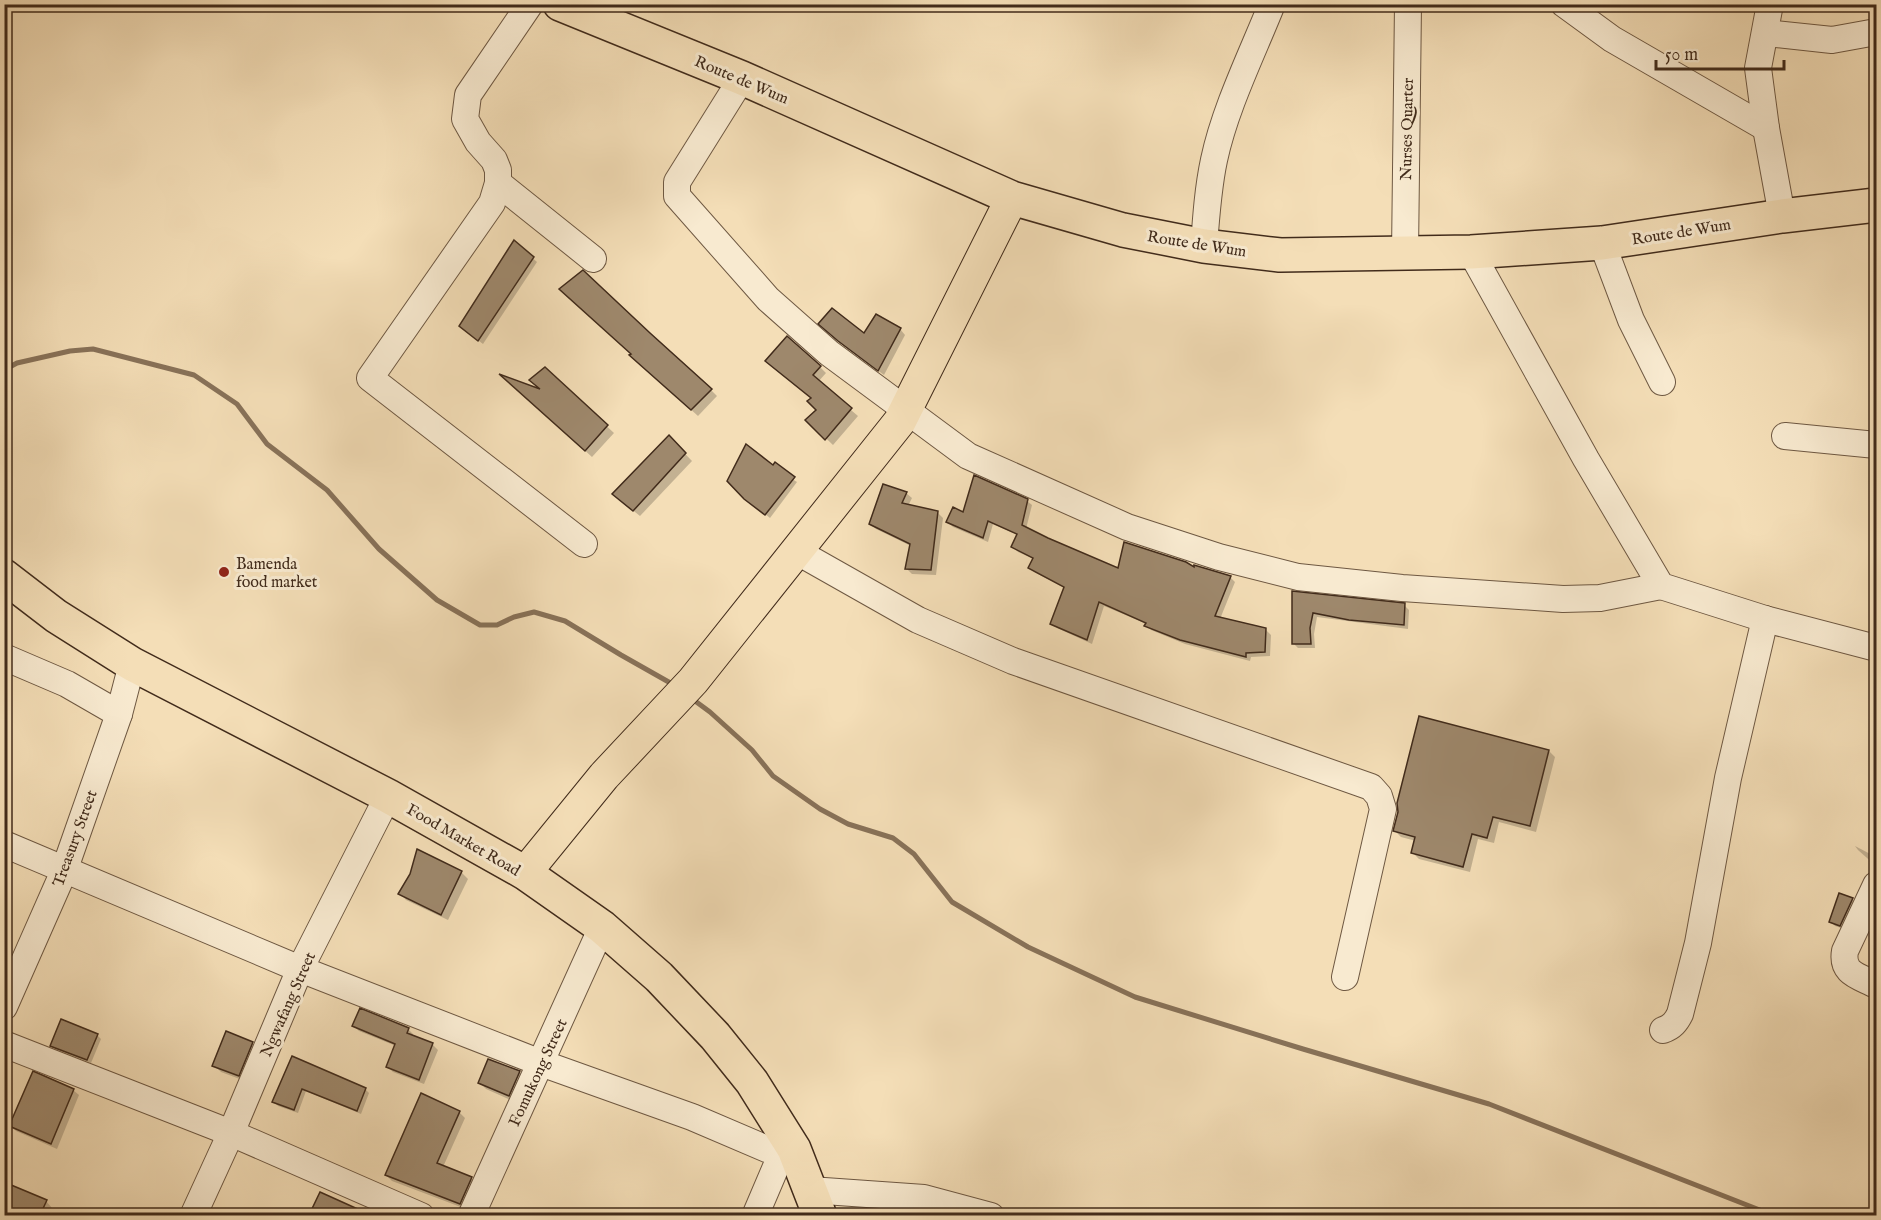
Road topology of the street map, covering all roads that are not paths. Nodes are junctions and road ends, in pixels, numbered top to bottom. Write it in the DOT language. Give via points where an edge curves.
graph roads {
  1 [pos="530,4"];
  2 [pos="560,4"];
  3 [pos="1272,4"];
  4 [pos="1408,4"];
  5 [pos="1564,4"];
  6 [pos="1770,4"];
  7 [pos="1876,32"];
  8 [pos="1766,33"];
  9 [pos="742,78"];
  10 [pos="1766,128"];
  11 [pos="498,183"];
  12 [pos="1012,198"];
  13 [pos="1876,205"];
  14 [pos="1782,216"];
  15 [pos="1602,243"];
  16 [pos="1204,246"];
  17 [pos="1471,252"];
  18 [pos="1405,253"];
  19 [pos="593,259"];
  20 [pos="1662,382"];
  21 [pos="906,409"];
  22 [pos="1785,436"];
  23 [pos="1876,445"];
  24 [pos="584,544"];
  25 [pos="796,551"];
  26 [pos="4,576"];
  27 [pos="1661,586"];
  28 [pos="1765,619"];
  29 [pos="1876,648"];
  30 [pos="4,657"];
  31 [pos="132,664"];
  32 [pos="119,714"];
  33 [pos="388,796"];
  34 [pos="4,844"];
  35 [pos="64,871"];
  36 [pos="525,873"];
  37 [pos="1876,885"];
  38 [pos="602,927"];
  39 [pos="300,969"];
  40 [pos="1345,977"];
  41 [pos="1876,986"];
  42 [pos="4,1007"];
  43 [pos="1663,1030"];
  44 [pos="4,1044"];
  45 [pos="541,1063"];
  46 [pos="231,1133"];
  47 [pos="788,1152"];
  48 [pos="815,1203"];
  49 [pos="193,1215"];
  50 [pos="421,1215"];
  51 [pos="471,1215"];
  52 [pos="755,1215"];
  53 [pos="991,1215"];
  1 -- 11 [label="street" via="468,95 465,119 494,160"];
  2 -- 9 [label="highway, Route de Wum"];
  3 -- 16 [label="street" via="1215,157"];
  4 -- 18 [label="street, Nurses Quarter"];
  5 -- 10 [label="street" via="1612,39"];
  6 -- 8 [label="street"];
  7 -- 8 [label="street" via="1832,40"];
  8 -- 10 [label="street" via="1758,68"];
  9 -- 12 [label="highway, Route de Wum"];
  9 -- 21 [label="street" via="677,182 677,196 768,299 829,353"];
  10 -- 14 [label="street"];
  11 -- 19 [label="street"];
  11 -- 24 [label="street" via="492,203 370,378"];
  12 -- 16 [label="highway, Route de Wum" via="1123,230"];
  12 -- 21 [label="main road"];
  13 -- 14 [label="highway, Route de Wum"];
  14 -- 15 [label="highway, Route de Wum"];
  15 -- 17 [label="highway, Route de Wum"];
  15 -- 20 [label="street" via="1631,320"];
  16 -- 18 [label="highway, Route de Wum" via="1280,255"];
  17 -- 18 [label="highway, Route de Wum"];
  17 -- 27 [label="street"];
  21 -- 25 [label="main road"];
  21 -- 27 [label="street" via="968,456 1127,527 1298,576 1563,599 1600,598"];
  22 -- 23 [label="street"];
  25 -- 36 [label="main road" via="684,691 604,776"];
  25 -- 40 [label="street" via="918,620 1013,661 1371,787 1383,809"];
  26 -- 31 [label="highway, Food Market Road" via="56,616"];
  27 -- 28 [label="street"];
  28 -- 29 [label="street"];
  28 -- 43 [label="street" via="1728,778 1698,943 1680,1014 1675,1023"];
  30 -- 32 [label="street" via="67,684"];
  31 -- 32 [label="street, Treasury Street"];
  31 -- 33 [label="highway, Food Market Road"];
  32 -- 35 [label="street, Treasury Street"];
  33 -- 36 [label="highway, Food Market Road"];
  33 -- 39 [label="street, Ngwafang Street"];
  34 -- 35 [label="street"];
  35 -- 39 [label="street"];
  35 -- 42 [label="street, Treasury Street"];
  36 -- 38 [label="highway, Food Market Road"];
  37 -- 41 [label="street" via="1844,959 1849,970"];
  38 -- 45 [label="street, Fomukong Street"];
  38 -- 47 [label="highway, Food Market Road" via="659,977 715,1036 752,1082"];
  39 -- 45 [label="street"];
  39 -- 46 [label="street, Ngwafang Street"];
  44 -- 46 [label="street"];
  45 -- 47 [label="street"];
  45 -- 51 [label="street, Fomukong Street"];
  46 -- 49 [label="street, Ngwafang Street"];
  46 -- 50 [label="street"];
  47 -- 48 [label="highway, Food Market Road"];
  47 -- 52 [label="street"];
  48 -- 53 [label="street" via="924,1198"];
}
